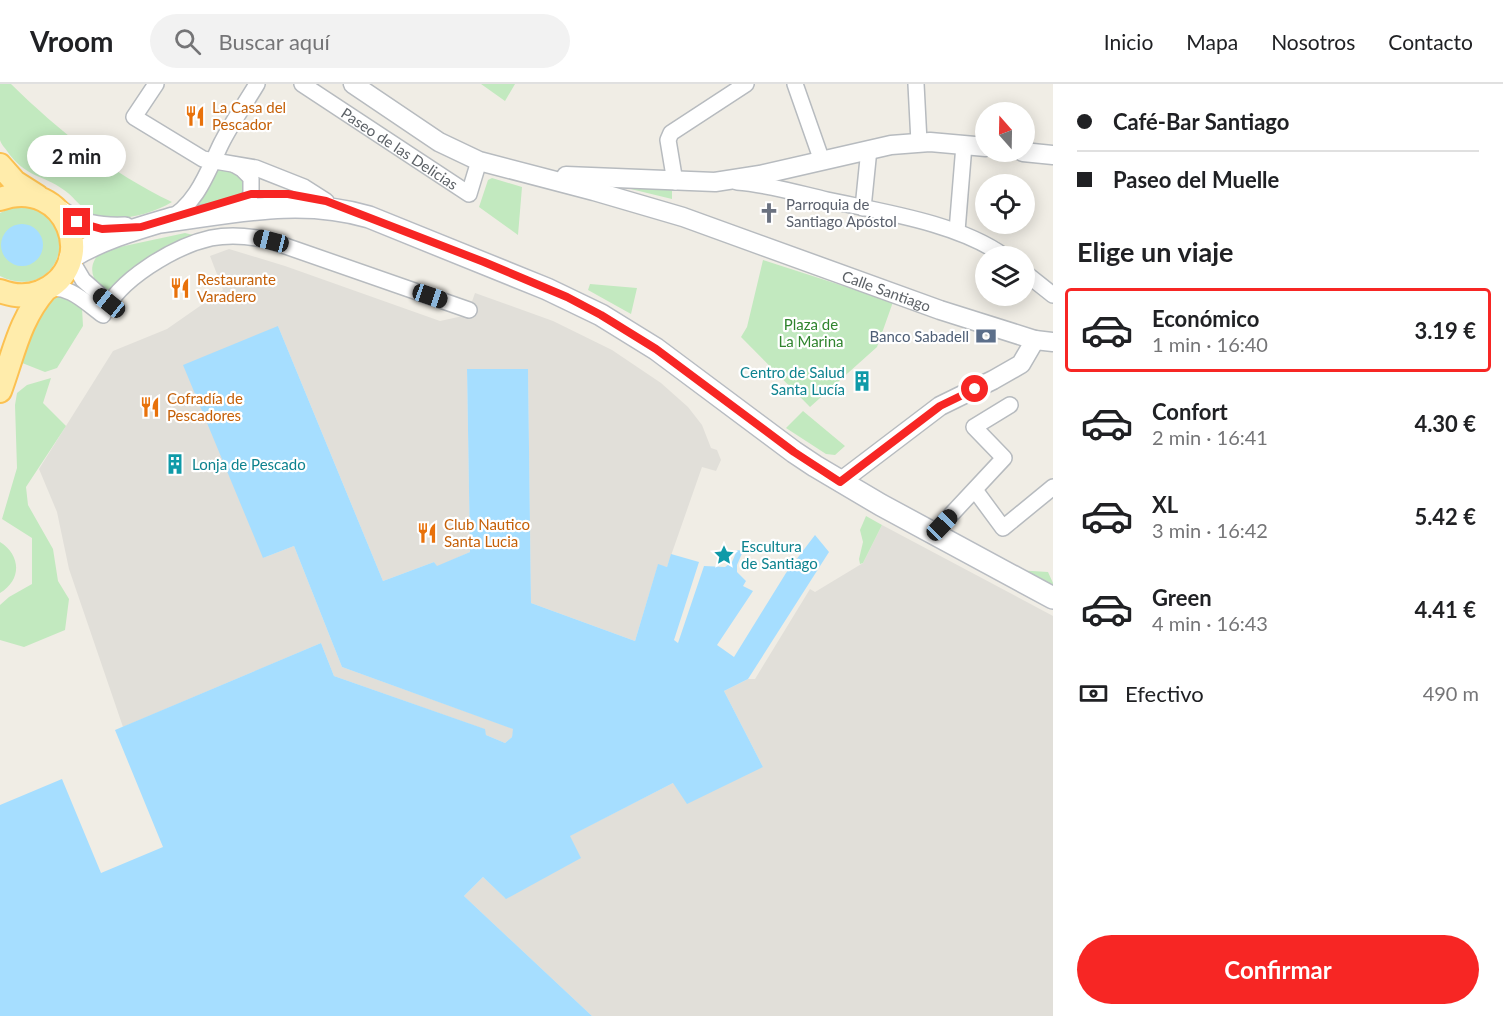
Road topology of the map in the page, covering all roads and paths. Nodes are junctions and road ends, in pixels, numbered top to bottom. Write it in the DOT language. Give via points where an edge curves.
graph roads {
  1 [pos="156,84"];
  2 [pos="257,84"];
  3 [pos="302,84"];
  4 [pos="353,84"];
  5 [pos="746,84"];
  6 [pos="795,84"];
  7 [pos="916,84"];
  8 [pos="919,142"];
  9 [pos="964,145"];
  10 [pos="975,146"];
  11 [pos="869,149"];
  12 [pos="1035,153"];
  13 [pos="1053,155"];
  14 [pos="214,160"];
  15 [pos="822,160"];
  16 [pos="479,161"];
  17 [pos="232,164"];
  18 [pos="0,165"];
  19 [pos="532,174"];
  20 [pos="675,182"];
  21 [pos="725,182"];
  22 [pos="251,194"];
  23 [pos="41,198"];
  24 [pos="0,199"];
  25 [pos="326,201"];
  26 [pos="863,208"];
  27 [pos="59,211"];
  28 [pos="361,214"];
  29 [pos="207,216"];
  30 [pos="150,225"];
  31 [pos="721,230"];
  32 [pos="957,231"];
  33 [pos="988,246"];
  34 [pos="70,258"];
  35 [pos="1035,281"];
  36 [pos="46,289"];
  37 [pos="0,291"];
  38 [pos="1053,296"];
  39 [pos="106,309"];
  40 [pos="469,310"];
  41 [pos="1044,341"];
  42 [pos="0,391"];
  43 [pos="1010,405"];
  44 [pos="840,482"];
  45 [pos="1053,487"];
  46 [pos="975,490"];
  47 [pos="934,534"];
  48 [pos="1053,598"];
  1 -- 14 [label="street" via="134,117 202,159"];
  2 -- 14 [label="street"];
  3 -- 16 [label="street, Paseo de las Delicias" via="469,194"];
  4 -- 16 [label="street, Paseo de las Delicias" via="439,142"];
  5 -- 20 [label="street" via="671,133 668,140"];
  6 -- 15 [label="street"];
  7 -- 8 [label="street"];
  8 -- 9 [label="street, Paseo de las Delicias"];
  8 -- 11 [label="street, Paseo de las Delicias"];
  9 -- 10 [label="street, Paseo de las Delicias"];
  9 -- 32 [label="street"];
  11 -- 15 [label="street, Paseo de las Delicias"];
  11 -- 26 [label="street"];
  12 -- 13 [label="street"];
  14 -- 17 [label="street"];
  14 -- 30 [label="street" via="206,178 181,210 170,219"];
  15 -- 21 [label="street, Paseo de las Delicias"];
  16 -- 19 [label="street, Paseo de las Delicias"];
  17 -- 22 [label="street" via="251,178"];
  17 -- 25 [label="street" via="256,168 304,187"];
  18 -- 23 [label="main road" via="15,182"];
  19 -- 20 [label="street, Paseo de las Delicias"];
  19 -- 31 [label="street, Paseo de las Delicias"];
  20 -- 21 [label="street, Paseo de las Delicias"];
  21 -- 26 [label="street" via="751,183"];
  22 -- 25 [label="main road" via="288,194"];
  22 -- 29 [label="street" via="247,201"];
  22 -- 30 [label="main road"];
  23 -- 24 [label="main road" via="24,194"];
  23 -- 27 [label="main road"];
  25 -- 28 [label="main road"];
  26 -- 32 [label="street"];
  27 -- 30 [label="main road" via="95,228"];
  27 -- 34 [label="main road" via="70,229"];
  28 -- 29 [label="main road" via="294,206"];
  28 -- 44 [label="main road" via="547,289 601,315 656,349"];
  29 -- 30 [label="main road"];
  30 -- 34 [label="main road" via="93,245"];
  31 -- 41 [label="street, Calle Santiago" via="935,308"];
  32 -- 33 [label="street"];
  34 -- 36 [label="main road" via="60,278"];
  34 -- 39 [label="street"];
  35 -- 38 [label="street"];
  36 -- 37 [label="main road" via="25,295"];
  36 -- 39 [label="street" via="65,288"];
  36 -- 42 [label="main road" via="23,323"];
  39 -- 40 [label="street" via="133,278 186,247 210,238 250,236"];
  41 -- 44 [label="street" via="1021,364 940,406"];
  43 -- 46 [label="street" via="974,427 1004,458"];
  44 -- 47 [label="main road"];
  45 -- 46 [label="street" via="1003,528"];
  46 -- 47 [label="street"];
  47 -- 48 [label="main road"];
}
